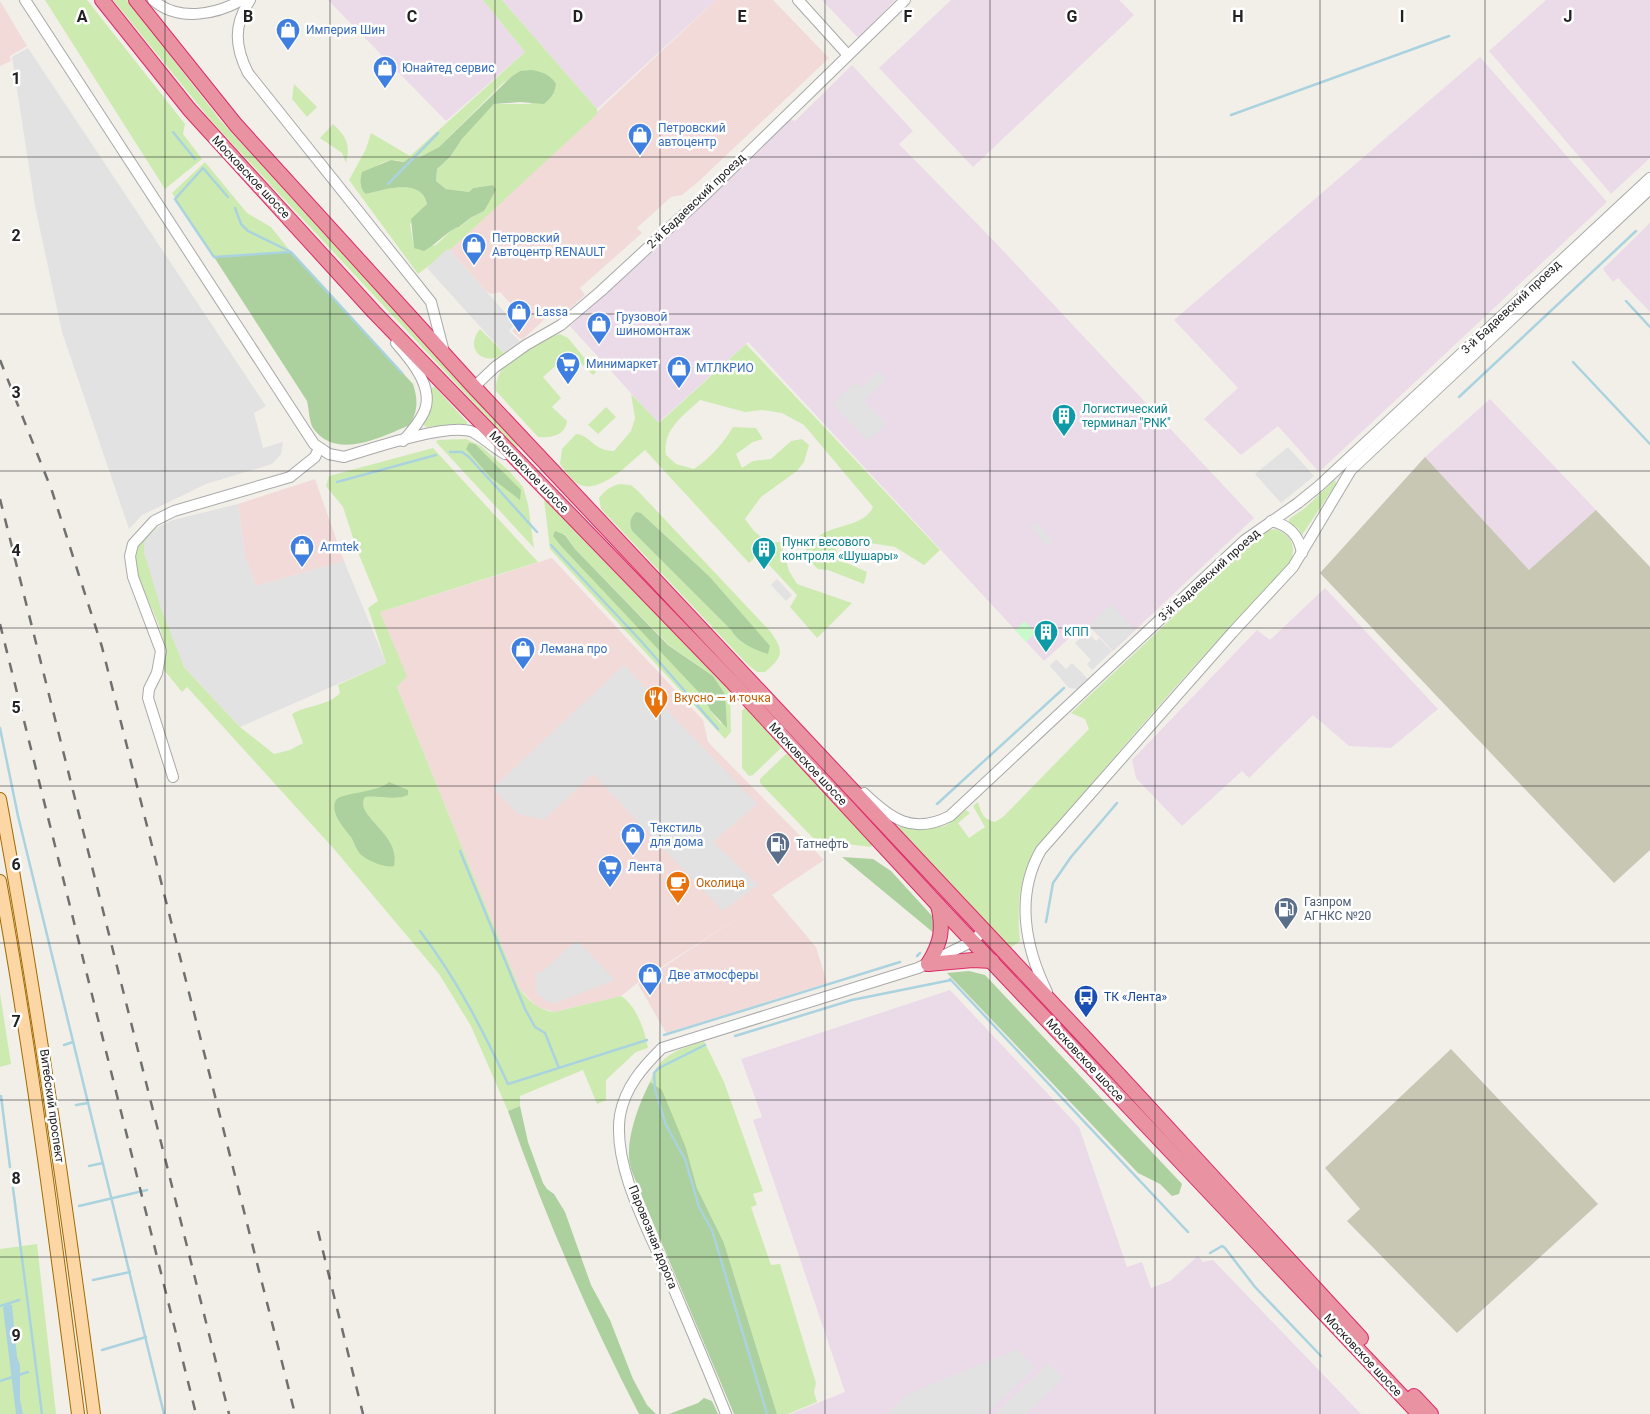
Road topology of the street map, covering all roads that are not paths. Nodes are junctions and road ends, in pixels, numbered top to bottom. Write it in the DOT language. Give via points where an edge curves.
graph roads {
  1 [pos="25,0"];
  2 [pos="102,0"];
  3 [pos="136,0"];
  4 [pos="153,0"];
  5 [pos="242,0"];
  6 [pos="250,0"];
  7 [pos="798,0"];
  8 [pos="904,0"];
  9 [pos="847,54"];
  10 [pos="1650,178"];
  11 [pos="1650,190"];
  12 [pos="374,312"];
  13 [pos="444,353"];
  14 [pos="474,387"];
  15 [pos="403,441"];
  16 [pos="319,448"];
  17 [pos="514,456"];
  18 [pos="1271,521"];
  19 [pos="1302,553"];
  20 [pos="824,759"];
  21 [pos="173,777"];
  22 [pos="0,799"];
  23 [pos="0,881"];
  24 [pos="938,904"];
  25 [pos="984,930"];
  26 [pos="973,941"];
  27 [pos="992,961"];
  28 [pos="928,964"];
  29 [pos="1052,1004"];
  30 [pos="78,1414"];
  31 [pos="94,1414"];
  32 [pos="726,1414"];
  33 [pos="1418,1414"];
  34 [pos="1431,1414"];
  1 -- 16 [label="street"];
  2 -- 12 [label="highway, Московское шоссе" via="202,124"];
  3 -- 13 [label="highway, Московское шоссе" via="236,125"];
  4 -- 5 [label="street" via="164,8 189,14 222,9"];
  6 -- 13 [label="street" via="239,20 237,32 239,53 248,73 431,302"];
  7 -- 9 [label="street"];
  8 -- 9 [label="street, 2-й Бадаевский проезд"];
  9 -- 14 [label="street, 2-й Бадаевский проезд" via="707,193 601,291 560,325 495,367"];
  10 -- 18 [label="street, 3-й Бадаевский проезд" via="1319,486"];
  11 -- 19 [label="street, 3-й Бадаевский проезд" via="1351,470"];
  12 -- 15 [label="street" via="415,367 427,396 425,411"];
  12 -- 17 [label="highway, Московское шоссе"];
  13 -- 14 [label="highway, Московское шоссе"];
  14 -- 20 [label="highway, Московское шоссе"];
  15 -- 16 [label="street" via="344,457"];
  15 -- 17 [label="street" via="462,430"];
  16 -- 21 [label="street" via="315,456 290,477 174,511 154,521 133,544 130,556 133,577 161,651 148,698"];
  17 -- 24 [label="highway, Московское шоссе" via="733,683"];
  18 -- 19 [label="street" via="1293,531"];
  18 -- 20 [label="street, 3-й Бадаевский проезд" via="1238,546 950,816 930,824 893,818"];
  19 -- 29 [label="street, 3-й Бадаевский проезд" via="1279,585 1232,633 1034,863 1025,910 1030,952"];
  20 -- 25 [label="highway, Московское шоссе"];
  22 -- 31 [label="main road, Витебский проспект" via="53,1106"];
  23 -- 30 [label="main road, Витебский проспект" via="20,990"];
  24 -- 26 [label="highway, Московское шоссе"];
  24 -- 28 [label="highway" via="942,920 941,941"];
  25 -- 26 [label="street, Паровозная дорога"];
  25 -- 29 [label="highway, Московское шоссе"];
  26 -- 27 [label="highway, Московское шоссе"];
  26 -- 28 [label="street, Паровозная дорога"];
  27 -- 28 [label="highway"];
  27 -- 33 [label="highway, Московское шоссе"];
  28 -- 32 [label="street, Паровозная дорога" via="662,1048 632,1083 624,1101 619,1130 621,1152 641,1211"];
  29 -- 34 [label="highway, Московское шоссе"];
}
